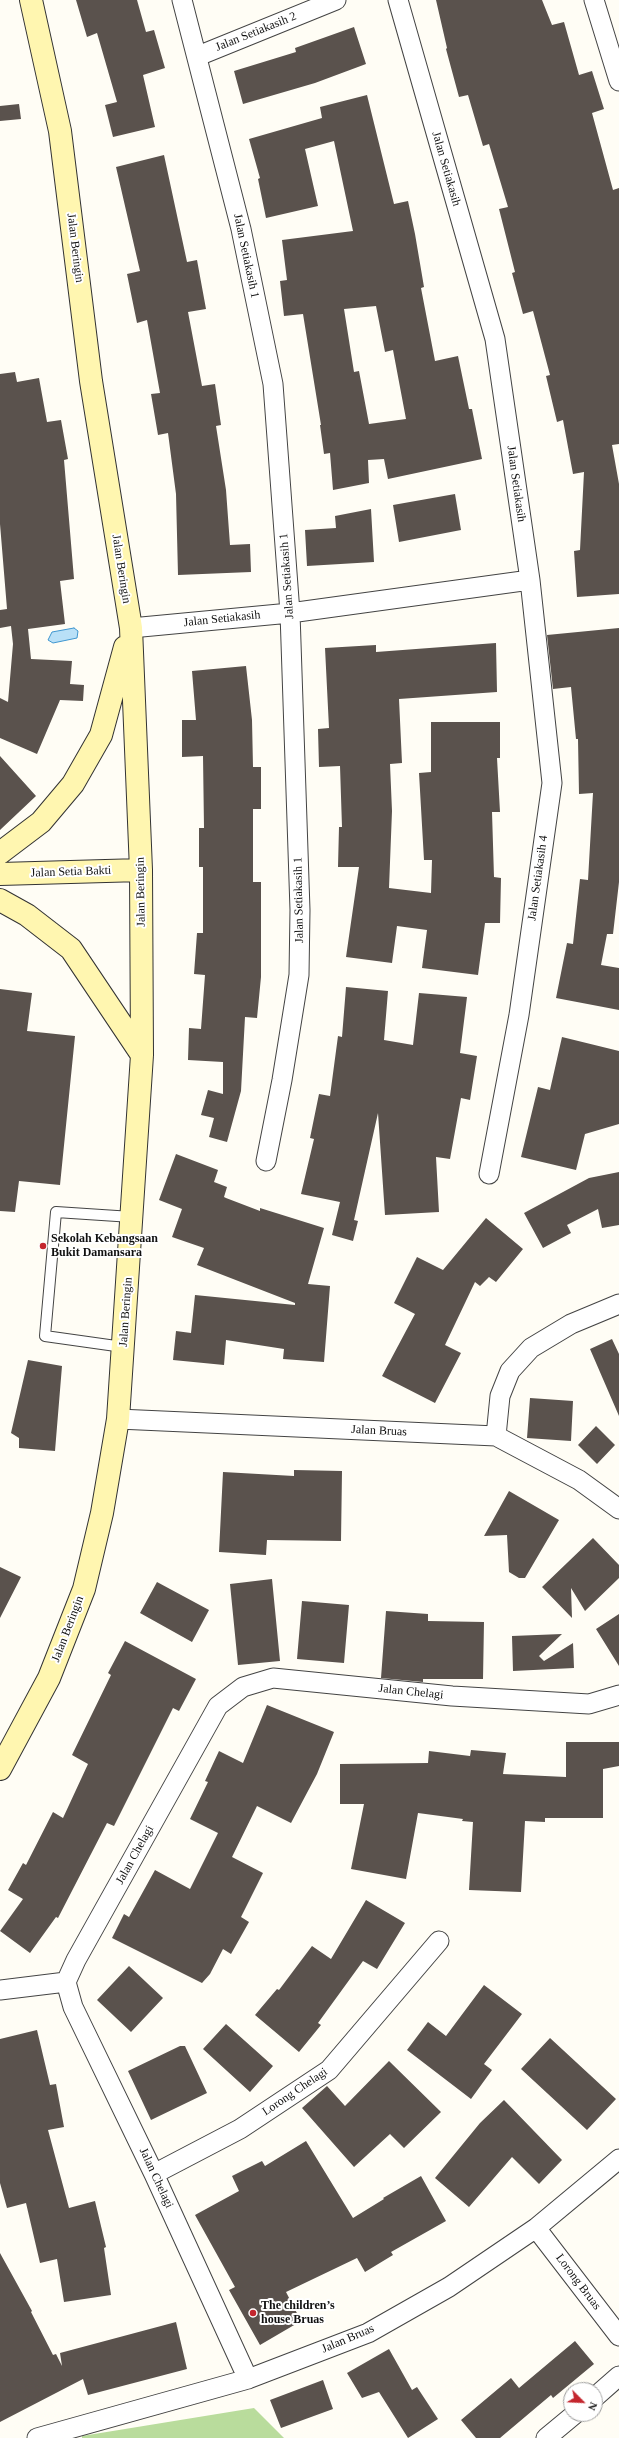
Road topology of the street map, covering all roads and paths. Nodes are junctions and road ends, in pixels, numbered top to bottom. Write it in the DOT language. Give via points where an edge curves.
graph roads {
  1 [pos="31,0"];
  2 [pos="182,0"];
  3 [pos="336,0"];
  4 [pos="398,0"];
  5 [pos="594,0"];
  6 [pos="198,56"];
  7 [pos="619,81"];
  8 [pos="530,580"];
  9 [pos="290,613"];
  10 [pos="131,628"];
  11 [pos="0,854"];
  12 [pos="141,870"];
  13 [pos="0,874"];
  14 [pos="0,900"];
  15 [pos="142,1055"];
  16 [pos="266,1161"];
  17 [pos="489,1174"];
  18 [pos="132,1217"];
  19 [pos="619,1304"];
  20 [pos="123,1347"];
  21 [pos="118,1419"];
  22 [pos="496,1436"];
  23 [pos="619,1509"];
  24 [pos="619,1695"];
  25 [pos="0,1769"];
  26 [pos="440,1942"];
  27 [pos="66,1982"];
  28 [pos="0,1990"];
  29 [pos="619,2159"];
  30 [pos="154,2174"];
  31 [pos="536,2228"];
  32 [pos="619,2336"];
  33 [pos="619,2376"];
  34 [pos="248,2379"];
  35 [pos="603,2390"];
  36 [pos="565,2422"];
  37 [pos="66,2434"];
  38 [pos="38,2438"];
  39 [pos="546,2438"];
  1 -- 10 [label="street, Jalan Beringin" via="60,131 92,381"];
  2 -- 6 [label="street, Jalan Setiakasih 1"];
  3 -- 6 [label="street, Jalan Setiakasih 2"];
  4 -- 8 [label="street, Jalan Setiakasih" via="495,338"];
  5 -- 7 [label="street"];
  6 -- 9 [label="street, Jalan Setiakasih 1" via="241,230 273,384"];
  8 -- 9 [label="street, Jalan Setiakasih"];
  8 -- 17 [label="street, Jalan Setiakasih 4" via="552,783 518,1015"];
  9 -- 10 [label="street, Jalan Setiakasih"];
  9 -- 16 [label="street, Jalan Setiakasih 1" via="300,910 299,975"];
  10 -- 11 [label="street" via="101,735 73,784 41,822"];
  10 -- 12 [label="street, Jalan Beringin"];
  12 -- 13 [label="street, Jalan Setia Bakti"];
  12 -- 15 [label="street, Jalan Beringin"];
  14 -- 15 [label="street" via="27,915 71,949"];
  15 -- 18 [label="street, Jalan Beringin"];
  18 -- 20 [label="street, Jalan Beringin"];
  18 -- 20 [label="lane" via="56,1212 45,1336"];
  19 -- 22 [label="street" via="571,1324 531,1348 510,1371 500,1396"];
  20 -- 21 [label="street, Jalan Beringin"];
  21 -- 22 [label="street, Jalan Bruas"];
  21 -- 25 [label="street, Jalan Beringin" via="102,1513 84,1589 49,1678"];
  22 -- 23 [label="street, Jalan Bruas" via="579,1480"];
  24 -- 27 [label="street, Jalan Chelagi" via="590,1704 452,1696 273,1678 243,1687 218,1706"];
  26 -- 30 [label="street, Lorong Chelagi" via="329,2070 240,2129"];
  27 -- 28 [label="street"];
  27 -- 30 [label="street, Jalan Chelagi" via="73,2007"];
  29 -- 31 [label="street, Jalan Bruas"];
  30 -- 34 [label="street, Jalan Chelagi"];
  31 -- 32 [label="street, Lorong Bruas"];
  31 -- 34 [label="street, Jalan Bruas" via="449,2286 368,2333"];
  33 -- 35 [label="street"];
  34 -- 37 [label="street, Jalan Bruas"];
  36 -- 39 [label="street"];
  37 -- 38 [label="street, Jalan Bruas"];
}
